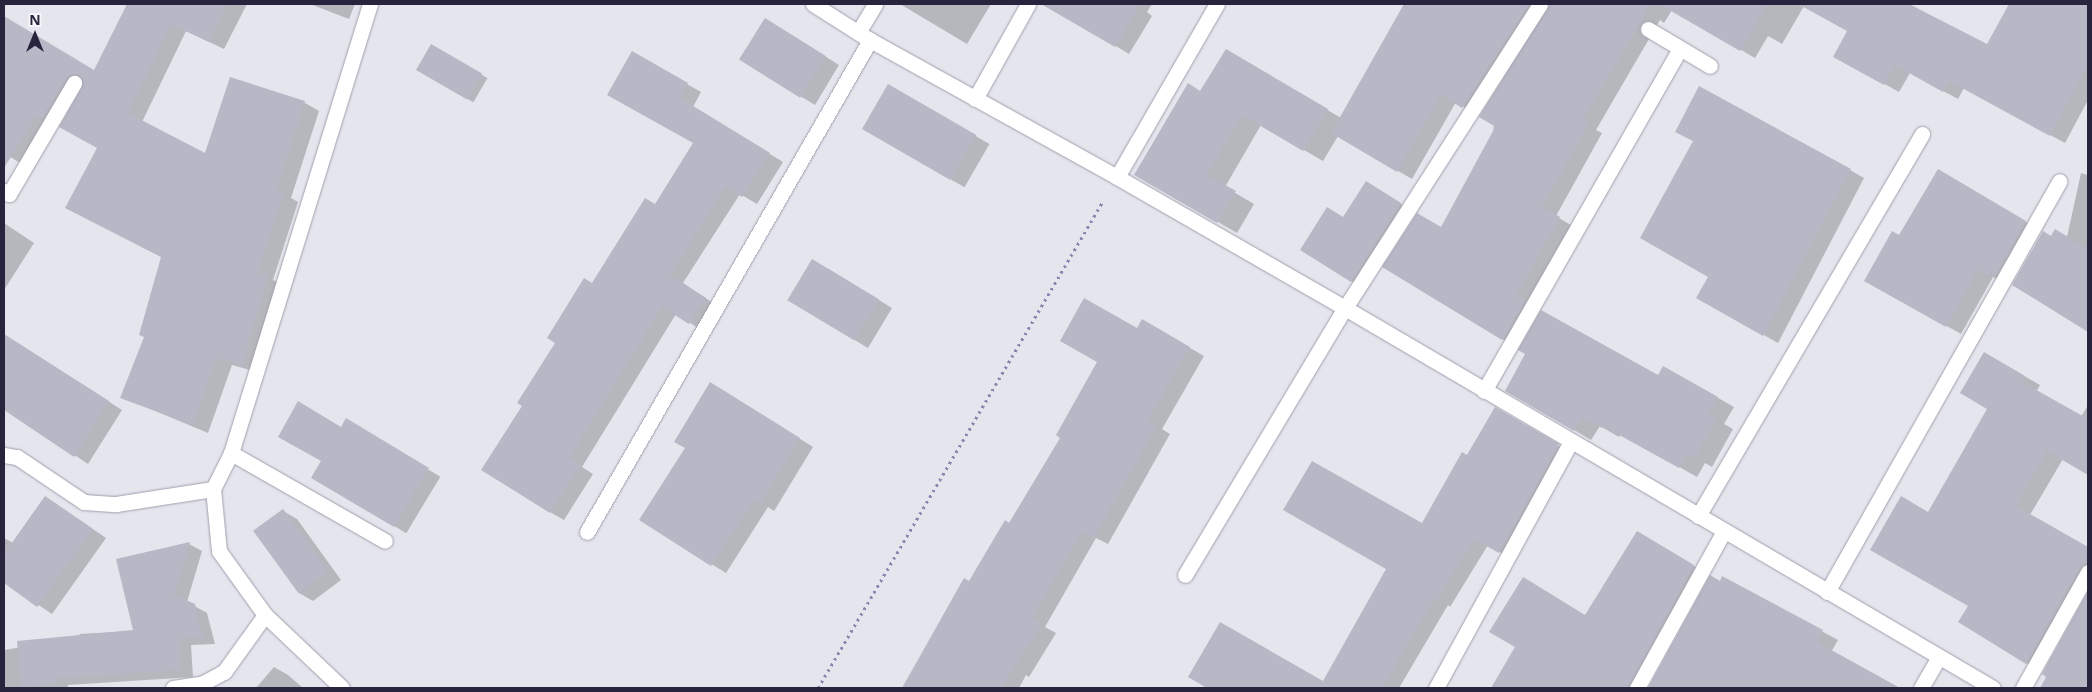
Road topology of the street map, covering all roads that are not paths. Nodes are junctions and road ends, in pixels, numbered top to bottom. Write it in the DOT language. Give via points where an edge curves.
graph roads {
  1 [pos="370,4"];
  2 [pos="813,4"];
  3 [pos="875,4"];
  4 [pos="1028,4"];
  5 [pos="1217,4"];
  6 [pos="1540,4"];
  7 [pos="1648,29"];
  8 [pos="865,36"];
  9 [pos="1680,49"];
  10 [pos="1710,66"];
  11 [pos="74,83"];
  12 [pos="975,99"];
  13 [pos="1922,134"];
  14 [pos="1117,177"];
  15 [pos="2060,181"];
  16 [pos="4,191"];
  17 [pos="1345,308"];
  18 [pos="1484,391"];
  19 [pos="1571,441"];
  20 [pos="230,453"];
  21 [pos="4,455"];
  22 [pos="213,490"];
  23 [pos="1698,516"];
  24 [pos="1724,531"];
  25 [pos="588,532"];
  26 [pos="385,541"];
  27 [pos="2088,572"];
  28 [pos="1185,575"];
  29 [pos="1827,592"];
  30 [pos="265,615"];
  31 [pos="1939,657"];
  32 [pos="173,688"];
  33 [pos="342,688"];
  34 [pos="1436,688"];
  35 [pos="1637,688"];
  36 [pos="1921,688"];
  37 [pos="1993,688"];
  38 [pos="2023,688"];
  1 -- 20 [label="street"];
  2 -- 8 [label="street"];
  3 -- 8 [label="street"];
  4 -- 12 [label="street"];
  5 -- 14 [label="street"];
  6 -- 17 [label="street"];
  7 -- 9 [label="street"];
  8 -- 12 [label="street"];
  8 -- 25 [label="street"];
  9 -- 10 [label="street"];
  9 -- 18 [label="street"];
  11 -- 16 [label="street" via="9,194"];
  12 -- 14 [label="street"];
  13 -- 23 [label="street"];
  14 -- 17 [label="street"];
  15 -- 29 [label="street"];
  17 -- 18 [label="street"];
  17 -- 28 [label="street"];
  18 -- 19 [label="street"];
  19 -- 23 [label="street"];
  19 -- 34 [label="street"];
  20 -- 22 [label="street"];
  20 -- 26 [label="street"];
  21 -- 22 [label="street" via="16,457 84,502 116,504"];
  22 -- 30 [label="street" via="219,551"];
  23 -- 24 [label="street"];
  24 -- 29 [label="street"];
  24 -- 35 [label="street"];
  27 -- 38 [label="street"];
  29 -- 31 [label="street"];
  30 -- 32 [label="street" via="224,672 203,683"];
  30 -- 33 [label="street"];
  31 -- 36 [label="street"];
  31 -- 37 [label="street"];
}
